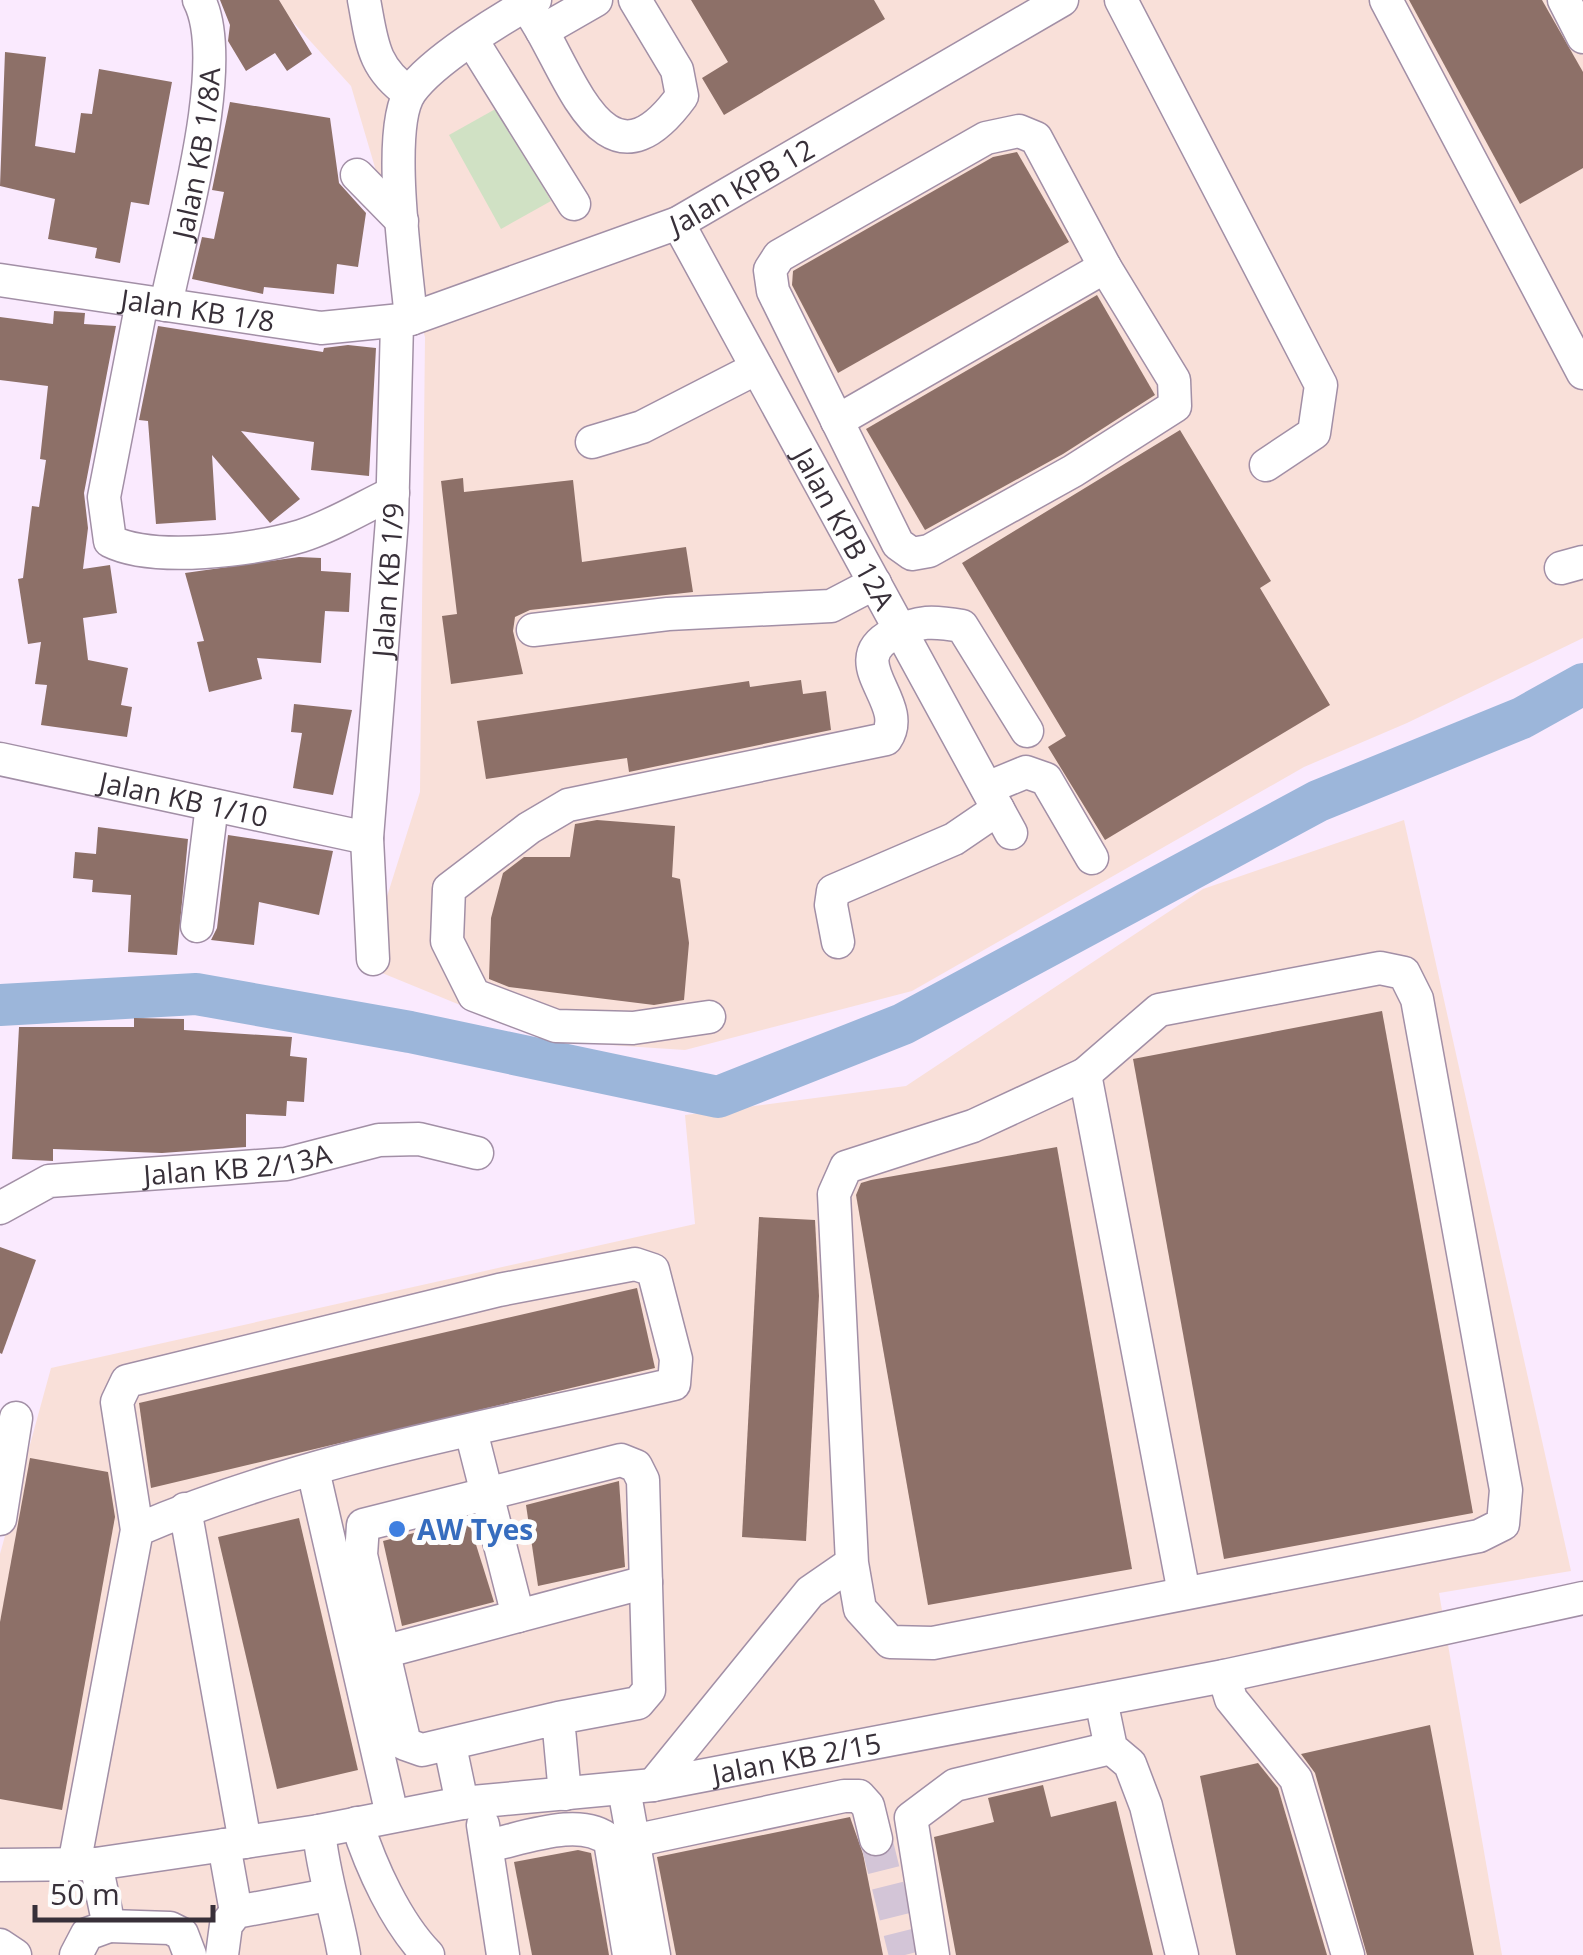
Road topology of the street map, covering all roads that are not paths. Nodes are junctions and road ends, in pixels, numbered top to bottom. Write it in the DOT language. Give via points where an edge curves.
graph roads {
  1 [pos="198,0"];
  2 [pos="364,0"];
  3 [pos="596,0"];
  4 [pos="635,0"];
  5 [pos="1062,0"];
  6 [pos="1120,0"];
  7 [pos="1386,0"];
  8 [pos="1564,0"];
  9 [pos="532,9"];
  10 [pos="1583,37"];
  11 [pos="473,42"];
  12 [pos="408,93"];
  13 [pos="357,175"];
  14 [pos="574,204"];
  15 [pos="402,221"];
  16 [pos="678,223"];
  17 [pos="1105,267"];
  18 [pos="0,280"];
  19 [pos="154,304"];
  20 [pos="404,321"];
  21 [pos="1583,373"];
  22 [pos="813,374"];
  23 [pos="765,382"];
  24 [pos="838,421"];
  25 [pos="592,442"];
  26 [pos="1266,465"];
  27 [pos="393,493"];
  28 [pos="875,583"];
  29 [pos="533,630"];
  30 [pos="900,630"];
  31 [pos="1026,731"];
  32 [pos="0,759"];
  33 [pos="212,805"];
  34 [pos="999,810"];
  35 [pos="367,838"];
  36 [pos="1092,858"];
  37 [pos="197,926"];
  38 [pos="838,942"];
  39 [pos="373,958"];
  40 [pos="709,1016"];
  41 [pos="1085,1074"];
  42 [pos="477,1153"];
  43 [pos="0,1208"];
  44 [pos="16,1418"];
  45 [pos="471,1431"];
  46 [pos="313,1470"];
  47 [pos="488,1491"];
  48 [pos="185,1509"];
  49 [pos="0,1519"];
  50 [pos="137,1530"];
  51 [pos="852,1563"];
  52 [pos="646,1582"];
  53 [pos="1184,1593"];
  54 [pos="1583,1598"];
  55 [pos="518,1616"];
  56 [pos="383,1652"];
  57 [pos="1224,1676"];
  58 [pos="1101,1700"];
  59 [pos="558,1718"];
  60 [pos="450,1746"];
  61 [pos="1110,1748"];
  62 [pos="638,1787"];
  63 [pos="566,1794"];
  64 [pos="471,1802"];
  65 [pos="392,1815"];
  66 [pos="357,1823"];
  67 [pos="319,1831"];
  68 [pos="876,1839"];
  69 [pos="235,1844"];
  70 [pos="487,1846"];
  71 [pos="634,1846"];
  72 [pos="85,1864"];
  73 [pos="0,1866"];
  74 [pos="328,1895"];
  75 [pos="236,1912"];
  76 [pos="109,1926"];
  77 [pos="0,1945"];
  78 [pos="15,1955"];
  79 [pos="76,1955"];
  80 [pos="190,1955"];
  81 [pos="222,1955"];
  82 [pos="344,1955"];
  83 [pos="428,1955"];
  84 [pos="503,1955"];
  85 [pos="629,1955"];
  86 [pos="654,1955"];
  87 [pos="932,1955"];
  88 [pos="1182,1955"];
  89 [pos="1348,1955"];
  1 -- 19 [label="street, Jalan KB 1/8A" via="206,14 211,75"];
  2 -- 12 [label="street" via="384,76"];
  3 -- 9 [label="street"];
  4 -- 9 [label="street" via="677,70 682,96 667,116 631,136 611,136 596,124"];
  5 -- 16 [label="street, Jalan KPB 12"];
  6 -- 26 [label="street" via="1321,385 1314,433"];
  7 -- 21 [label="street"];
  8 -- 10 [label="street"];
  9 -- 11 [label="street"];
  11 -- 12 [label="street"];
  11 -- 14 [label="street"];
  12 -- 15 [label="street, Jalan KB 1/9" via="398,125"];
  13 -- 15 [label="street"];
  15 -- 20 [label="street, Jalan KB 1/9"];
  16 -- 20 [label="street, Jalan KPB 12"];
  16 -- 23 [label="street, Jalan KPB 12A"];
  17 -- 22 [label="street" via="1036,138 1019,131 986,138 779,256 770,270 773,290"];
  17 -- 24 [label="street"];
  17 -- 24 [label="street" via="1174,380 1174,406 1073,471 912,554 898,544"];
  18 -- 19 [label="street, Jalan KB 1/8"];
  19 -- 20 [label="street, Jalan KB 1/8" via="321,328"];
  19 -- 27 [label="street, Jalan KB 1/8A" via="104,497 110,540 150,550 266,544 305,535"];
  20 -- 27 [label="street, Jalan KB 1/9"];
  22 -- 23 [label="street"];
  22 -- 24 [label="street"];
  23 -- 25 [label="street"];
  23 -- 28 [label="street, Jalan KPB 12A"];
  27 -- 35 [label="street, Jalan KB 1/9"];
  28 -- 29 [label="street" via="831,606 668,614"];
  28 -- 30 [label="street, Jalan KPB 12A"];
  30 -- 31 [label="street" via="926,620 962,626"];
  30 -- 34 [label="street, Jalan KPB 12A"];
  30 -- 40 [label="street" via="879,641 873,654 872,669 892,713 886,739 568,806 449,888 447,941 474,995 556,1026 633,1028"];
  32 -- 33 [label="street, Jalan KB 1/10"];
  33 -- 35 [label="street, Jalan KB 1/10"];
  33 -- 37 [label="street"];
  34 -- 36 [label="street" via="1026,772 1046,779"];
  34 -- 38 [label="street" via="954,838 833,890"];
  35 -- 39 [label="street, Jalan KB 1/9"];
  41 -- 51 [label="street" via="972,1126 846,1167 834,1194"];
  41 -- 53 [label="street"];
  41 -- 53 [label="street" via="1159,1010 1380,968 1404,974 1417,999 1506,1490 1503,1524 1478,1536"];
  42 -- 43 [label="street, Jalan KB 2/13A" via="420,1139 378,1140 286,1164 49,1182"];
  44 -- 49 [label="street"];
  45 -- 46 [label="street"];
  45 -- 47 [label="street"];
  45 -- 50 [label="street" via="674,1384 676,1358 652,1270 635,1264 499,1290 127,1381 117,1402"];
  46 -- 48 [label="street"];
  46 -- 65 [label="street"];
  47 -- 52 [label="street" via="621,1460 636,1466 643,1480"];
  47 -- 55 [label="street"];
  47 -- 56 [label="street" via="364,1525 361,1555"];
  48 -- 50 [label="street"];
  48 -- 69 [label="street"];
  50 -- 72 [label="street"];
  51 -- 53 [label="street" via="860,1609 890,1642 933,1643"];
  51 -- 62 [label="street" via="810,1592"];
  52 -- 55 [label="street"];
  52 -- 59 [label="street" via="649,1690 638,1703"];
  54 -- 57 [label="street, Jalan KB 2/15"];
  55 -- 56 [label="street"];
  56 -- 60 [label="street" via="405,1744 422,1750"];
  57 -- 58 [label="street, Jalan KB 2/15"];
  57 -- 89 [label="street" via="1232,1699 1296,1780"];
  58 -- 61 [label="street"];
  58 -- 62 [label="street, Jalan KB 2/15"];
  59 -- 60 [label="street"];
  59 -- 63 [label="street"];
  60 -- 64 [label="street"];
  61 -- 87 [label="street" via="955,1785 910,1818"];
  61 -- 88 [label="street" via="1130,1764 1146,1806"];
  62 -- 63 [label="street, Jalan KB 2/15"];
  62 -- 71 [label="street"];
  63 -- 64 [label="street, Jalan KB 2/15"];
  64 -- 65 [label="street, Jalan KB 2/15"];
  64 -- 70 [label="street"];
  65 -- 66 [label="street, Jalan KB 2/15"];
  66 -- 67 [label="street, Jalan KB 2/15"];
  66 -- 83 [label="street" via="365,1850"];
  67 -- 69 [label="street, Jalan KB 2/15"];
  67 -- 74 [label="street"];
  68 -- 71 [label="street" via="868,1806 859,1796 844,1796 646,1838"];
  69 -- 72 [label="street, Jalan KB 2/15"];
  69 -- 75 [label="street"];
  70 -- 84 [label="street"];
  70 -- 85 [label="street" via="597,1830 610,1841"];
  71 -- 86 [label="street"];
  72 -- 73 [label="street, Jalan KB 2/15"];
  72 -- 76 [label="street"];
  74 -- 75 [label="street"];
  74 -- 82 [label="street"];
  75 -- 81 [label="street" via="226,1925"];
  76 -- 79 [label="street" via="88,1934"];
  76 -- 80 [label="street" via="170,1928 182,1934"];
  77 -- 78 [label="street"];
}
